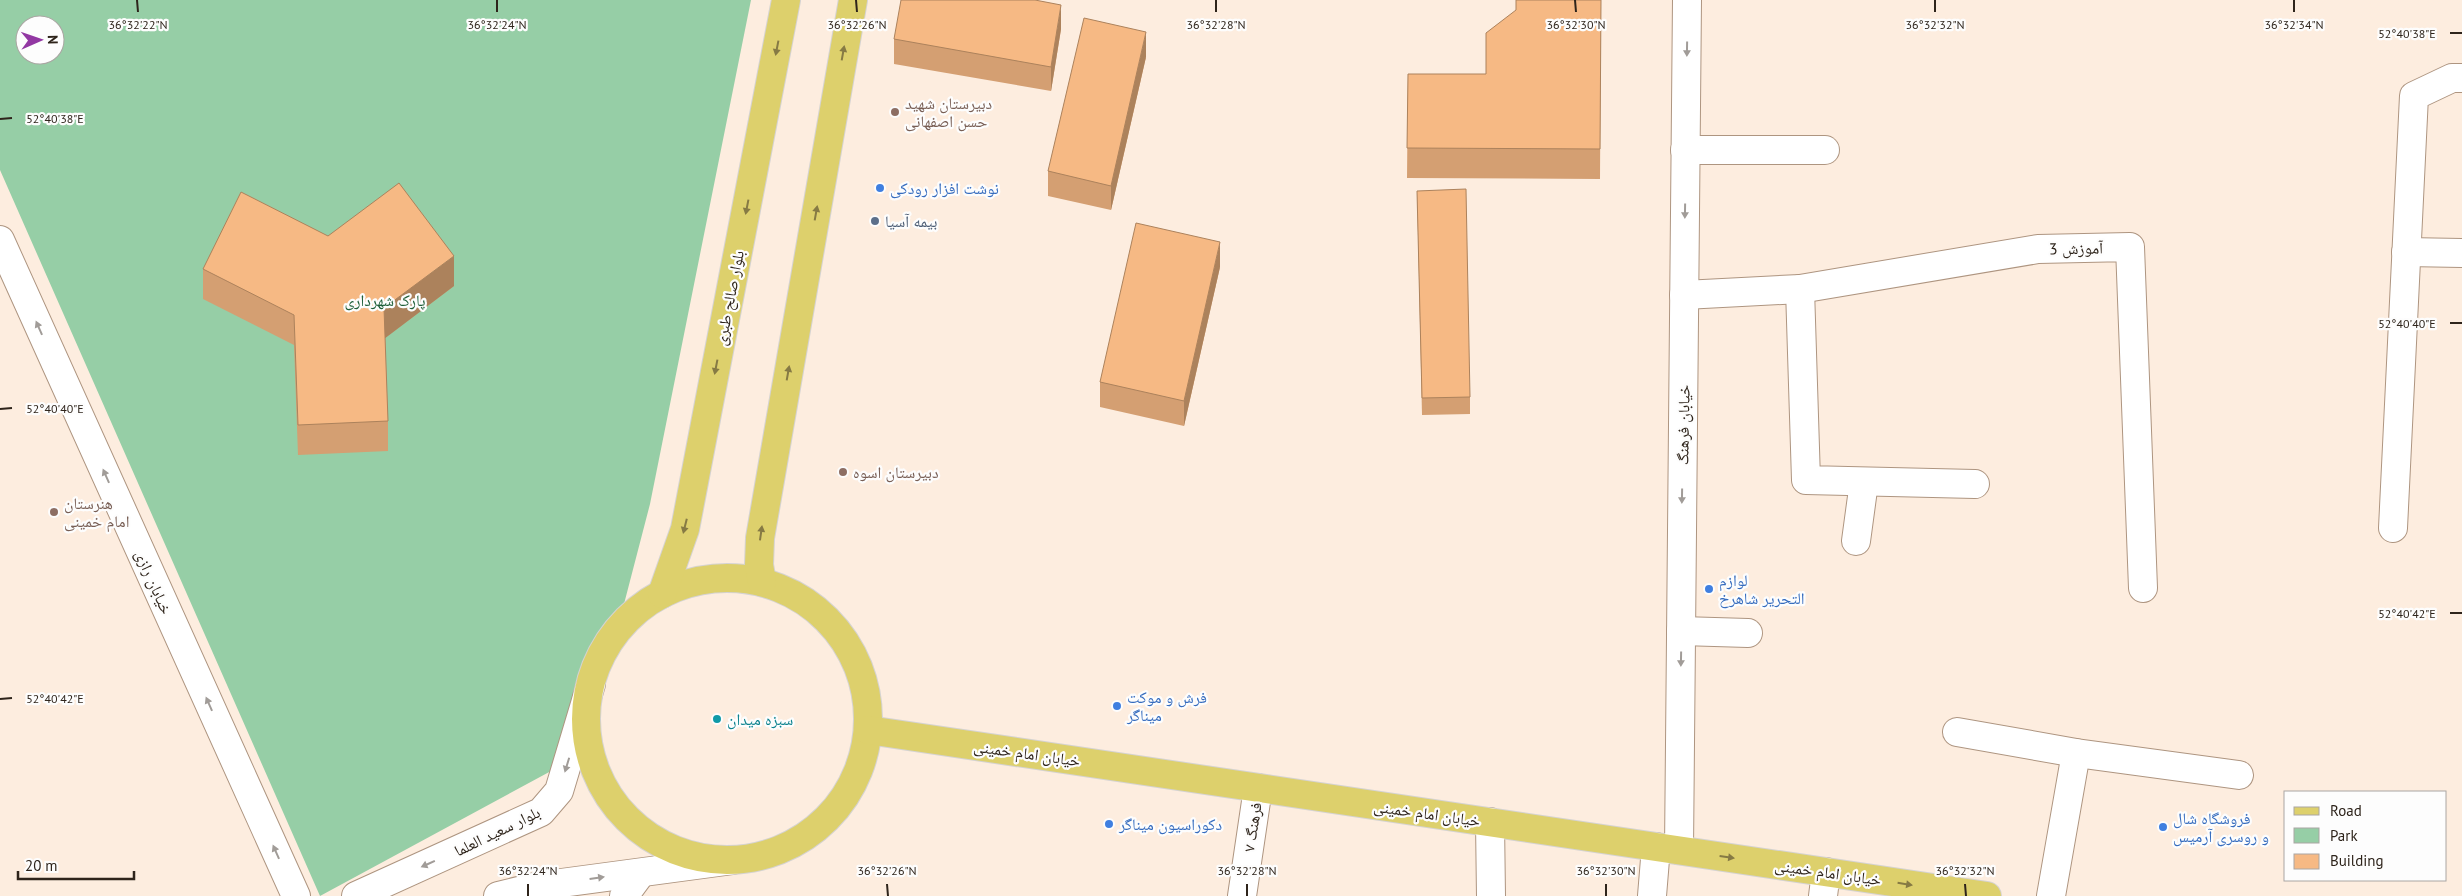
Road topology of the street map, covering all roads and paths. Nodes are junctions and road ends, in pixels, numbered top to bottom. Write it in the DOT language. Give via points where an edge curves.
graph roads {
  1 [pos="786,0"];
  2 [pos="852,0"];
  3 [pos="1687,0"];
  4 [pos="2462,78"];
  5 [pos="1685,150"];
  6 [pos="1825,150"];
  7 [pos="0,240"];
  8 [pos="2406,252"];
  9 [pos="2462,253"];
  10 [pos="1800,289"];
  11 [pos="1684,295"];
  12 [pos="1864,482"];
  13 [pos="1975,484"];
  14 [pos="2393,528"];
  15 [pos="1856,541"];
  16 [pos="762,582"];
  17 [pos="2143,588"];
  18 [pos="662,594"];
  19 [pos="1681,631"];
  20 [pos="1748,633"];
  21 [pos="591,684"];
  22 [pos="868,730"];
  23 [pos="1957,732"];
  24 [pos="2076,753"];
  25 [pos="2239,775"];
  26 [pos="1258,788"];
  27 [pos="1490,822"];
  28 [pos="1668,849"];
  29 [pos="733,860"];
  30 [pos="641,872"];
  31 [pos="1825,884"];
  32 [pos="296,896"];
  33 [pos="356,896"];
  34 [pos="498,896"];
  35 [pos="624,896"];
  36 [pos="1242,896"];
  37 [pos="1491,896"];
  38 [pos="1652,896"];
  39 [pos="1987,896"];
  40 [pos="2050,896"];
  1 -- 18 [label="main road, بلوار صالح طبری, one-way" via="685,528"];
  16 -- 2 [label="main road, one-way" via="760,538"];
  3 -- 5 [label="street, خیابان فرهنگ, one-way"];
  4 -- 8 [label="street" via="2452,78 2414,96"];
  5 -- 6 [label="street"];
  5 -- 11 [label="street, خیابان فرهنگ, one-way"];
  32 -- 7 [label="street, خیابان رازی, one-way"];
  8 -- 9 [label="street"];
  8 -- 14 [label="street"];
  10 -- 11 [label="street, آموزش 3"];
  10 -- 12 [label="street" via="1806,480"];
  10 -- 17 [label="street, آموزش 3" via="2038,249 2130,247"];
  11 -- 19 [label="street, خیابان فرهنگ, one-way"];
  12 -- 13 [label="street"];
  12 -- 15 [label="street"];
  16 -- 18 [label="main road" via="729,577 704,579"];
  16 -- 22 [label="main road" via="802,598 840,633 854,655 863,679 868,704"];
  18 -- 21 [label="main road" via="635,612 617,631 601,656"];
  19 -- 20 [label="street"];
  19 -- 28 [label="street, خیابان فرهنگ, one-way"];
  21 -- 29 [label="main road" via="586,714 588,740 594,765 619,810 658,843 707,859"];
  21 -- 33 [label="street, بلوار سعید العلما, one-way" via="559,791 541,812"];
  22 -- 26 [label="main road, خیابان امام خمینی"];
  22 -- 29 [label="main road" via="864,755 855,779 842,802 825,821 783,849"];
  23 -- 24 [label="street"];
  24 -- 25 [label="street"];
  24 -- 40 [label="street"];
  26 -- 27 [label="main road, خیابان امام خمینی"];
  26 -- 36 [label="street, فرهنگ ۷"];
  27 -- 28 [label="main road, خیابان امام خمینی"];
  27 -- 37 [label="street"];
  28 -- 31 [label="main road, خیابان امام خمینی, one-way"];
  28 -- 38 [label="street, خیابان فرهنگ"];
  29 -- 30 [label="street"];
  34 -- 30 [label="street, one-way" via="540,886"];
  30 -- 35 [label="street"];
  31 -- 39 [label="main road, خیابان امام خمینی, one-way"];
}
